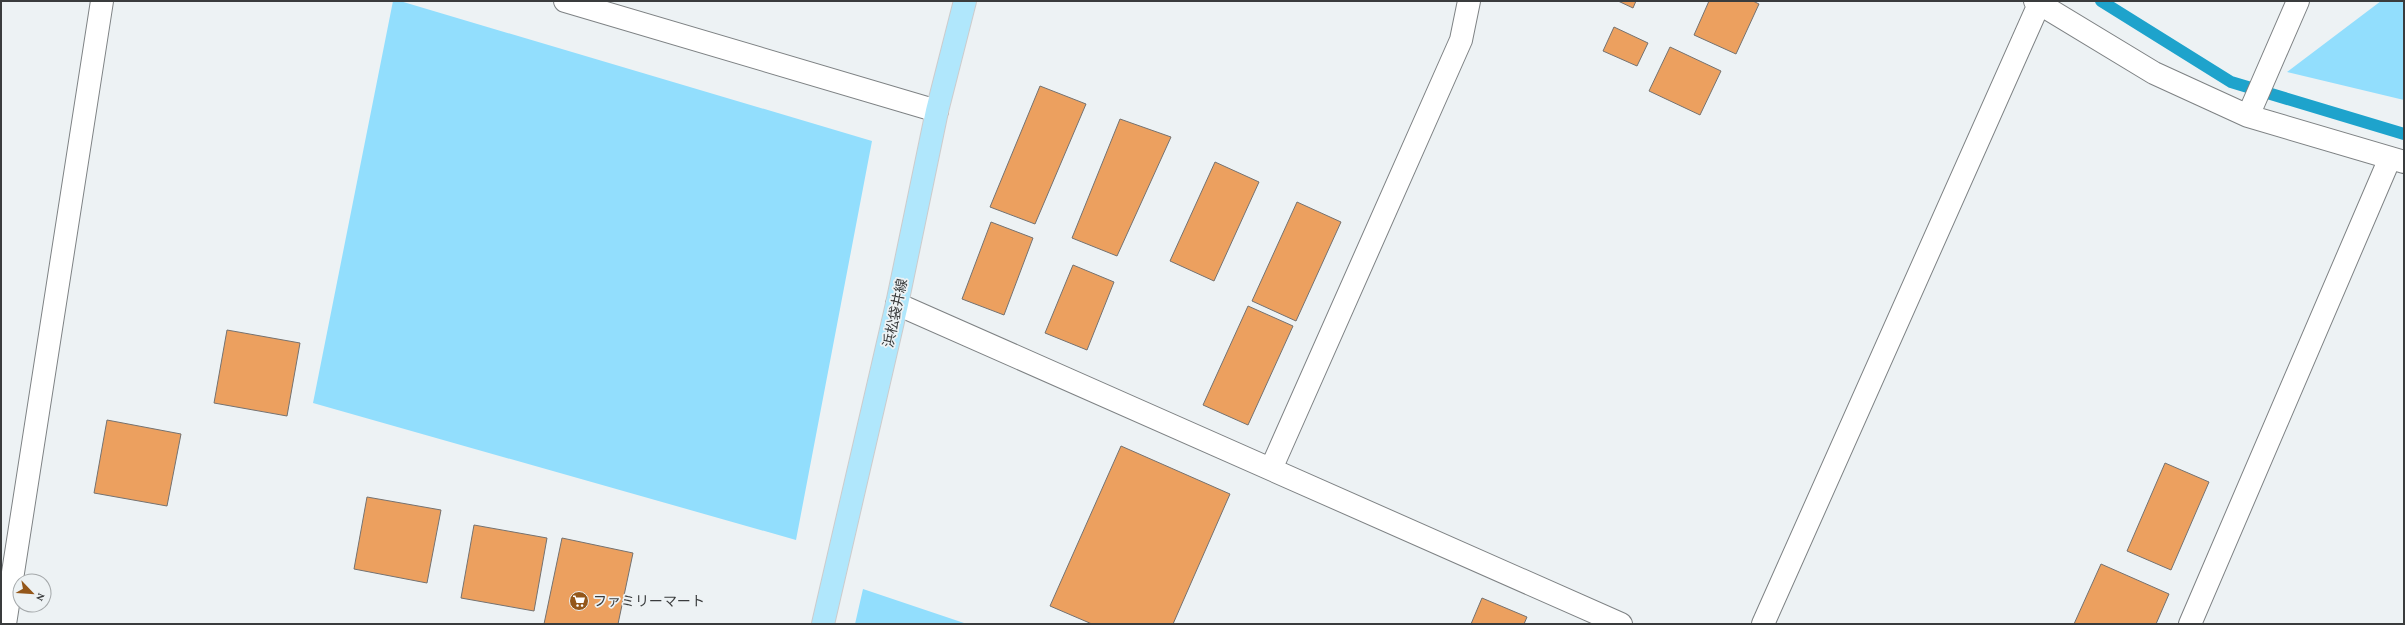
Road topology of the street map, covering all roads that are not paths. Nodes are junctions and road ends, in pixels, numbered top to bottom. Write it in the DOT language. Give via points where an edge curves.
graph roads {
  1 [pos="102,1"];
  2 [pos="565,1"];
  3 [pos="965,1"];
  4 [pos="1469,1"];
  5 [pos="2298,1"];
  6 [pos="2037,2"];
  7 [pos="937,111"];
  8 [pos="2248,116"];
  9 [pos="2397,160"];
  10 [pos="897,304"];
  11 [pos="1271,469"];
  12 [pos="5,624"];
  13 [pos="823,624"];
  14 [pos="1621,624"];
  15 [pos="1763,624"];
  16 [pos="2190,624"];
  1 -- 12 [label="street"];
  2 -- 7 [label="street"];
  3 -- 7 [label="main road, 浜松袋井線"];
  4 -- 11 [label="street" via="1462,40"];
  5 -- 8 [label="street"];
  6 -- 8 [label="street" via="2154,73"];
  6 -- 15 [label="street"];
  7 -- 10 [label="main road, 浜松袋井線"];
  8 -- 9 [label="street"];
  9 -- 16 [label="street"];
  10 -- 11 [label="street"];
  10 -- 13 [label="main road, 浜松袋井線"];
  11 -- 14 [label="street"];
}
